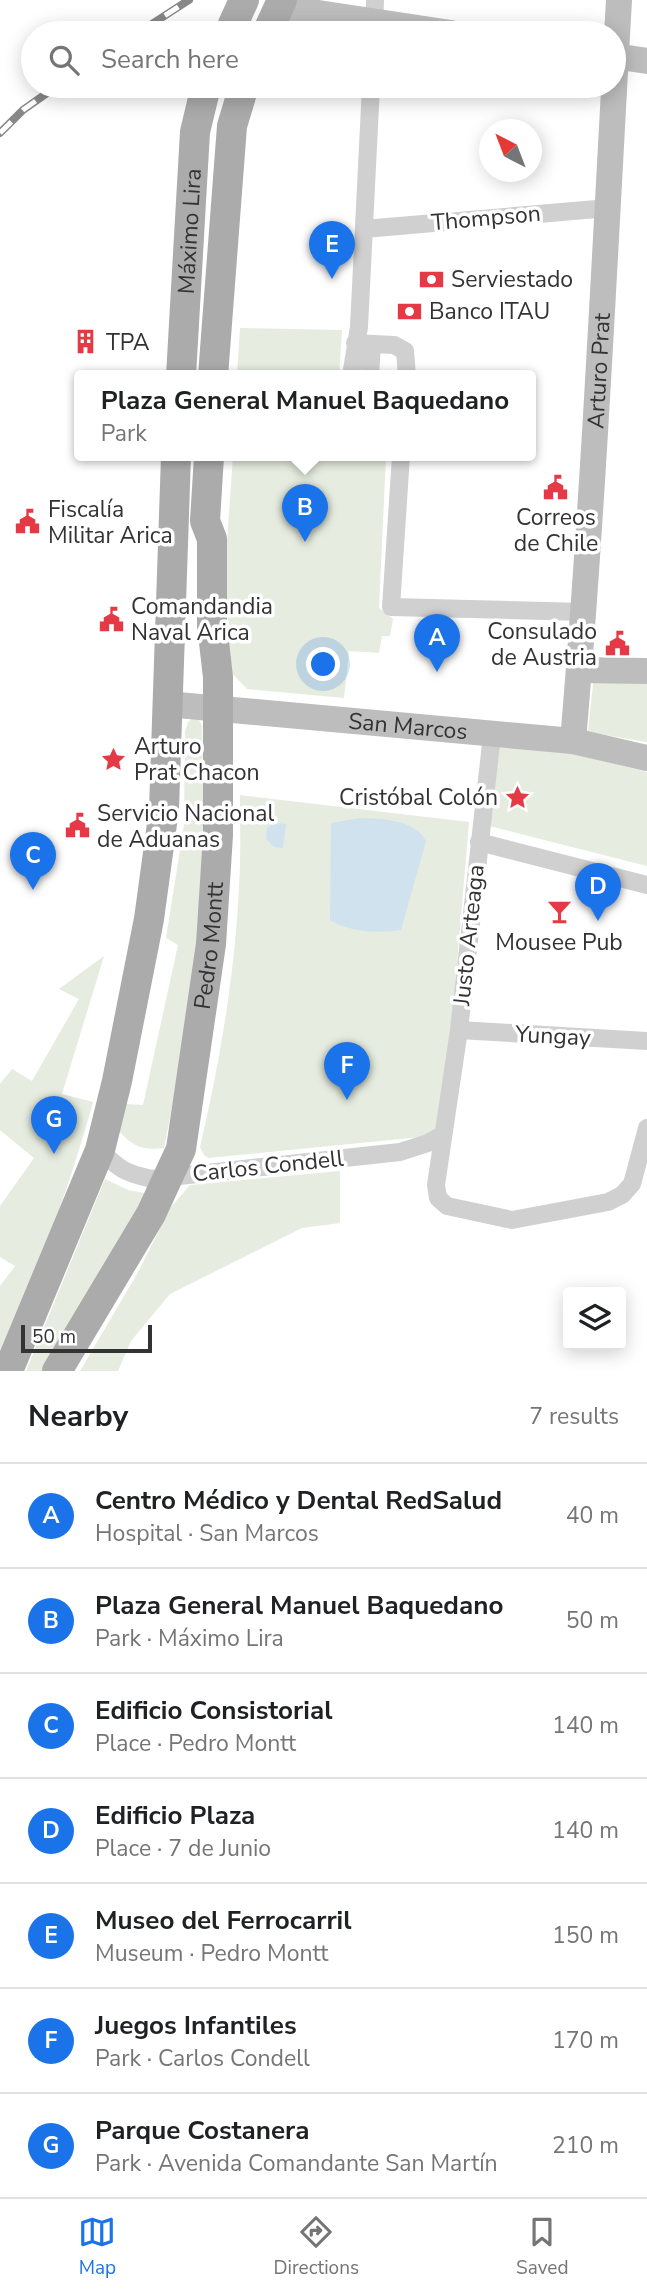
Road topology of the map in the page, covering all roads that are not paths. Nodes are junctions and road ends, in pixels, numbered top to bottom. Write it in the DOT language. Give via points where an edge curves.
graph roads {
  1 [pos="244,0"];
  2 [pos="619,0"];
  3 [pos="275,14"];
  4 [pos="374,19"];
  5 [pos="234,21"];
  6 [pos="618,21"];
  7 [pos="626,58"];
  8 [pos="647,61"];
  9 [pos="203,98"];
  10 [pos="240,98"];
  11 [pos="370,98"];
  12 [pos="613,98"];
  13 [pos="608,208"];
  14 [pos="364,229"];
  15 [pos="216,321"];
  16 [pos="364,344"];
  17 [pos="181,370"];
  18 [pos="213,370"];
  19 [pos="231,370"];
  20 [pos="353,370"];
  21 [pos="369,370"];
  22 [pos="407,370"];
  23 [pos="176,461"];
  24 [pos="209,461"];
  25 [pos="227,461"];
  26 [pos="401,461"];
  27 [pos="212,539"];
  28 [pos="584,612"];
  29 [pos="579,670"];
  30 [pos="647,671"];
  31 [pos="167,704"];
  32 [pos="219,708"];
  33 [pos="492,735"];
  34 [pos="573,741"];
  35 [pos="647,758"];
  36 [pos="479,842"];
  37 [pos="647,885"];
  38 [pos="459,1030"];
  39 [pos="647,1041"];
  40 [pos="647,1128"];
  41 [pos="442,1135"];
  42 [pos="100,1150"];
  43 [pos="167,1178"];
  44 [pos="8,1371"];
  45 [pos="57,1371"];
  1 -- 5 [label="main road"];
  2 -- 6 [label="street, Arturo Prat"];
  3 -- 4 [label="street"];
  7 -- 8 [label="street"];
  9 -- 17 [label="main road, Máximo Lira" via="195,132"];
  10 -- 15 [label="main road, Máximo Lira" via="232,126"];
  11 -- 14 [label="street"];
  12 -- 13 [label="street, Arturo Prat"];
  13 -- 14 [label="street, Thompson"];
  13 -- 28 [label="street, Arturo Prat"];
  14 -- 16 [label="street" via="359,327"];
  15 -- 18 [label="main road, Máximo Lira"];
  15 -- 19 [label="main road, Máximo Lira" via="233,334"];
  16 -- 20 [label="street"];
  16 -- 21 [label="street"];
  16 -- 22 [label="street" via="394,345 405,351"];
  23 -- 31 [label="main road"];
  24 -- 27 [label="main road" via="205,521"];
  25 -- 27 [label="main road" via="222,521"];
  26 -- 28 [label="street" via="391,607"];
  27 -- 32 [label="main road" via="212,625"];
  28 -- 29 [label="street, Arturo Prat"];
  29 -- 30 [label="street"];
  29 -- 34 [label="street, Arturo Prat"];
  31 -- 32 [label="street, San Marcos"];
  31 -- 42 [label="main road" via="164,809 149,919"];
  32 -- 33 [label="street, San Marcos"];
  32 -- 43 [label="main road, Pedro Montt" via="211,944 181,1149"];
  33 -- 34 [label="street, San Marcos"];
  33 -- 36 [label="street, Justo Arteaga"];
  34 -- 35 [label="street, San Marcos"];
  36 -- 37 [label="street"];
  36 -- 38 [label="street, Justo Arteaga"];
  38 -- 39 [label="street, Yungay"];
  38 -- 41 [label="street, Justo Arteaga"];
  40 -- 41 [label="street, Justo Arteaga" via="632,1184 622,1195 608,1202 512,1220 447,1206 438,1198"];
  41 -- 43 [label="street, Carlos Condell" via="400,1152"];
  42 -- 43 [label="street, Carlos Condell" via="127,1173"];
  42 -- 44 [label="main road"];
  43 -- 45 [label="main road, Pedro Montt" via="151,1214"];
}
